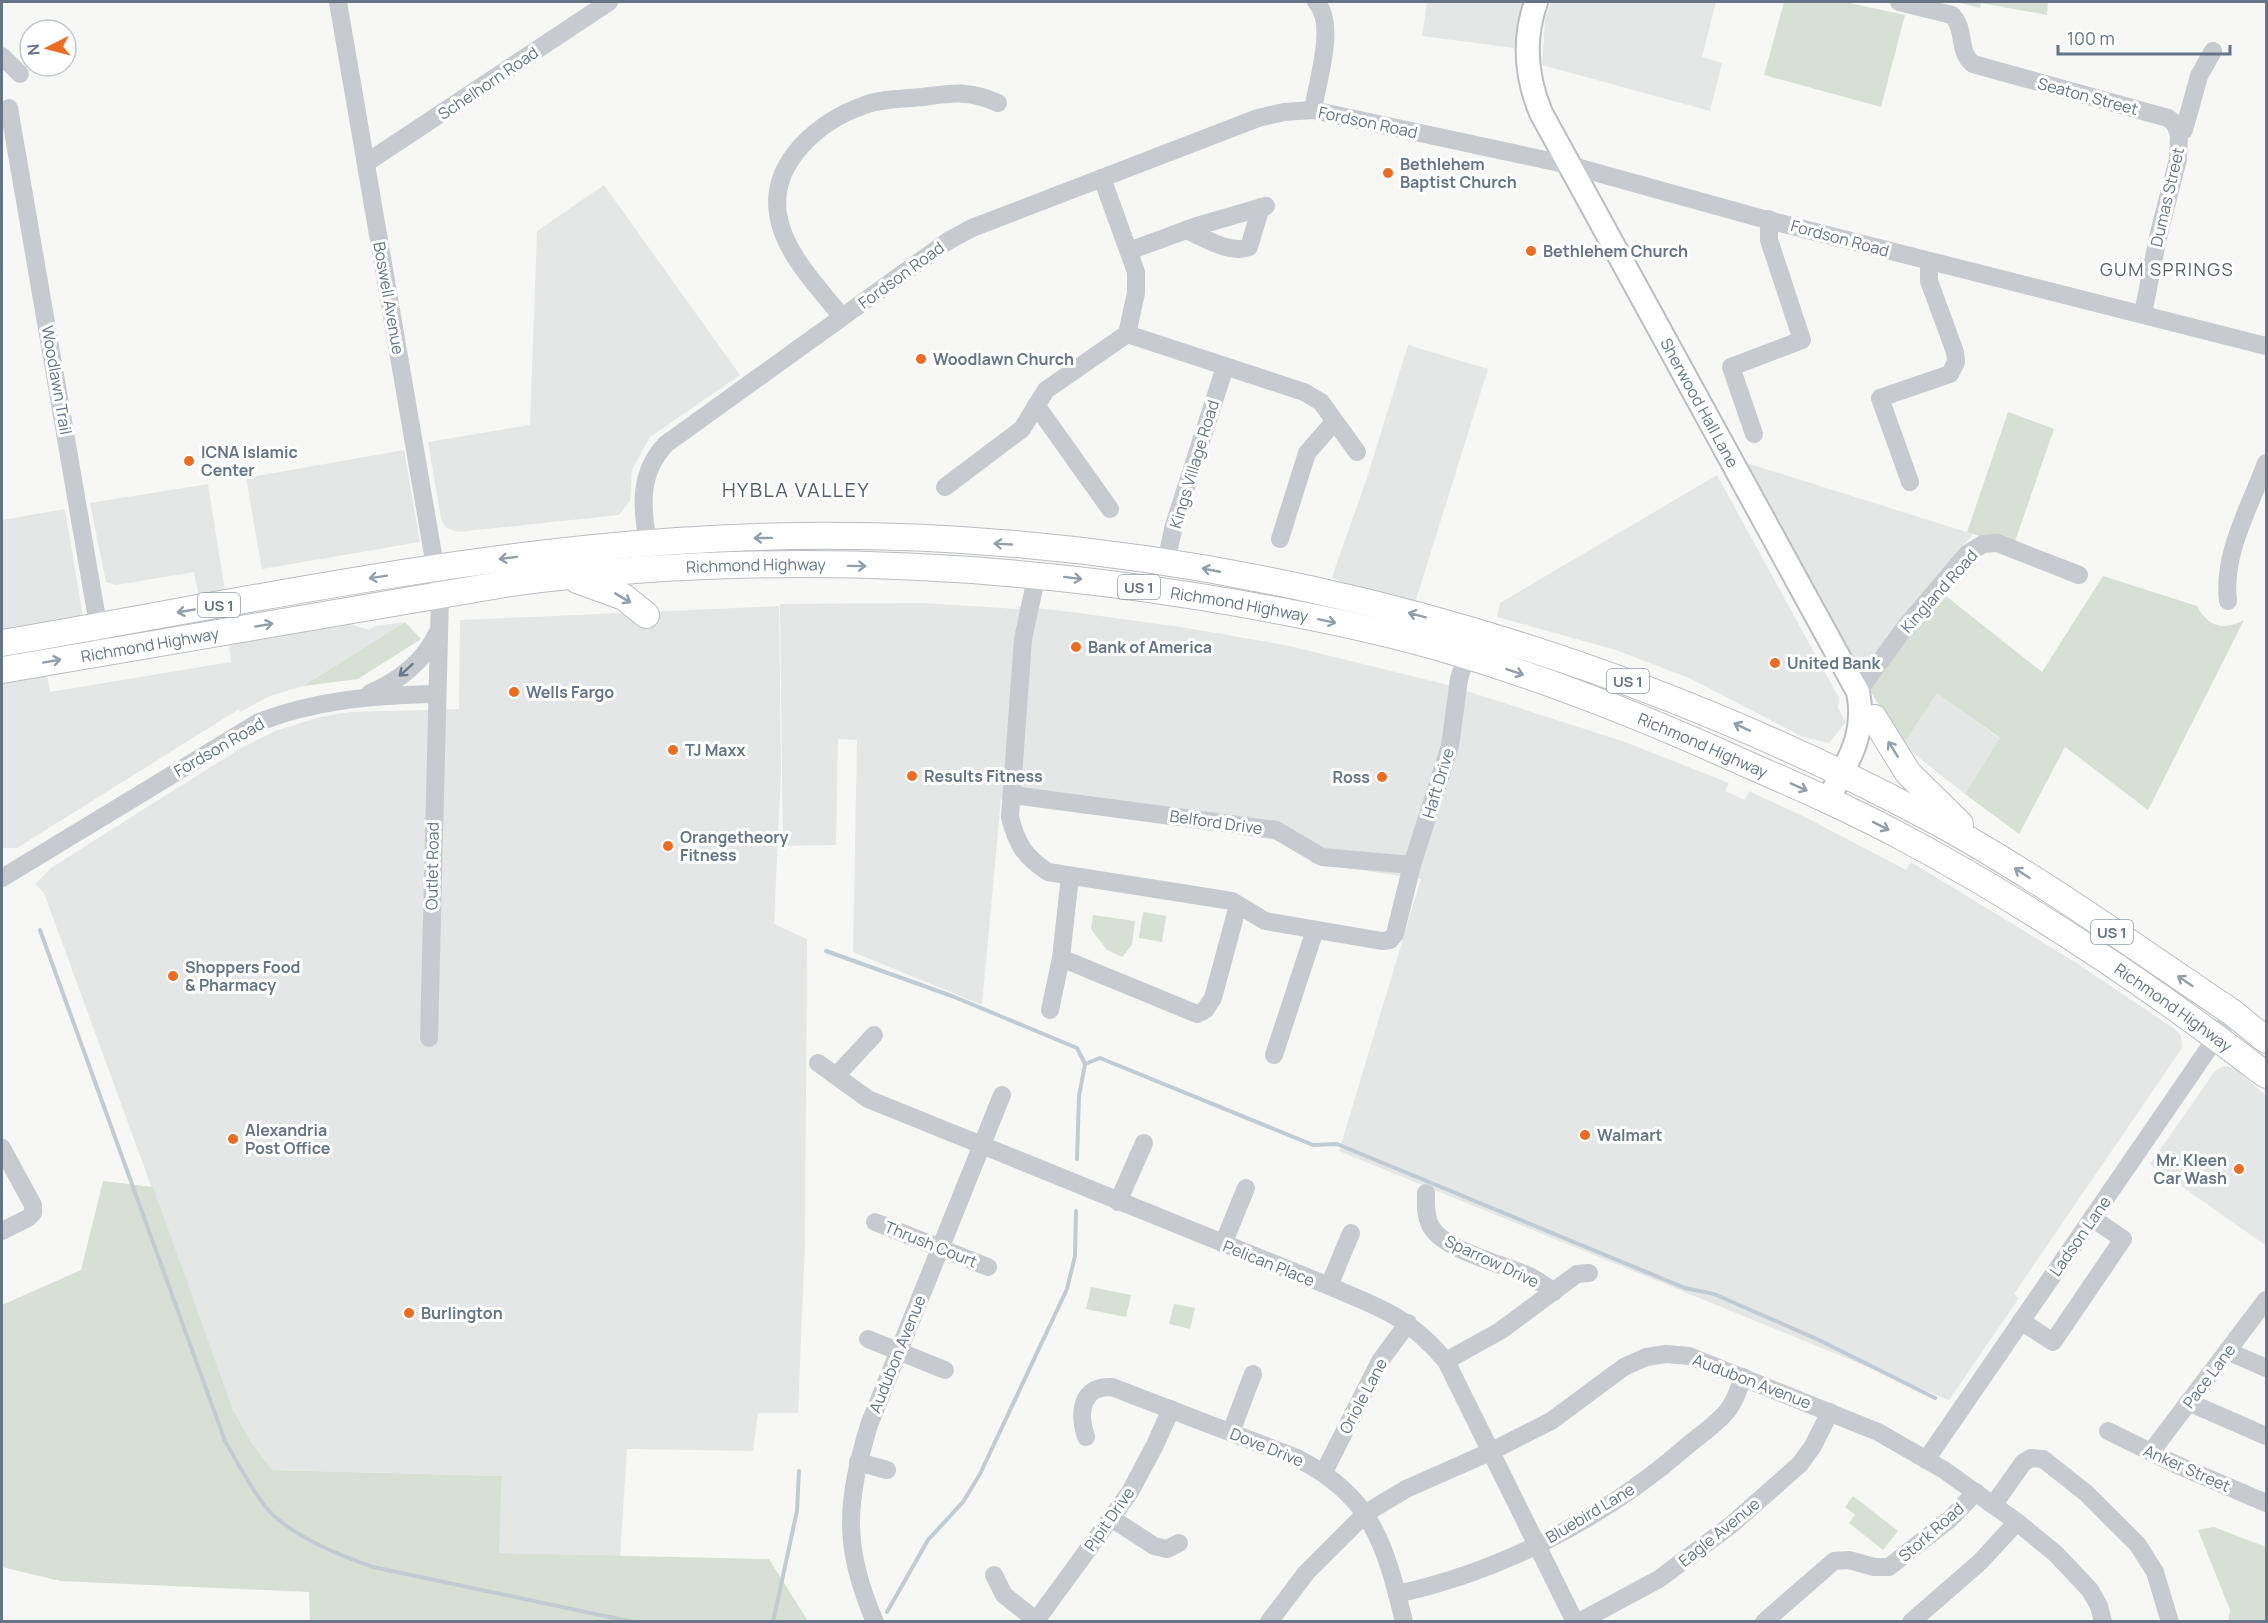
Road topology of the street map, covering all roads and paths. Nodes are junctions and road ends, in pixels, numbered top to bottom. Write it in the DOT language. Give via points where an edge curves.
graph roads {
  1 [pos="338,2"];
  2 [pos="609,2"];
  3 [pos="1316,2"];
  4 [pos="1536,2"];
  5 [pos="1899,2"];
  6 [pos="2213,51"];
  7 [pos="2,56"];
  8 [pos="18,72"];
  9 [pos="998,103"];
  10 [pos="9,108"];
  11 [pos="1313,110"];
  12 [pos="2180,133"];
  13 [pos="366,164"];
  14 [pos="1569,165"];
  15 [pos="1102,178"];
  16 [pos="1769,219"];
  17 [pos="1186,230"];
  18 [pos="1129,251"];
  19 [pos="1929,261"];
  20 [pos="2143,314"];
  21 [pos="842,317"];
  22 [pos="1127,334"];
  23 [pos="2266,346"];
  24 [pos="1225,368"];
  25 [pos="1036,405"];
  26 [pos="1334,422"];
  27 [pos="1754,434"];
  28 [pos="1357,452"];
  29 [pos="2266,463"];
  30 [pos="1910,482"];
  31 [pos="945,487"];
  32 [pos="1110,509"];
  33 [pos="1281,539"];
  34 [pos="648,543"];
  35 [pos="1166,562"];
  36 [pos="436,568"];
  37 [pos="652,569"];
  38 [pos="1037,574"];
  39 [pos="2079,575"];
  40 [pos="556,577"];
  41 [pos="440,595"];
  42 [pos="2228,601"];
  43 [pos="646,615"];
  44 [pos="98,626"];
  45 [pos="439,629"];
  46 [pos="1474,630"];
  47 [pos="2,643"];
  48 [pos="103,652"];
  49 [pos="1466,656"];
  50 [pos="2,670"];
  51 [pos="1858,692"];
  52 [pos="436,694"];
  53 [pos="361,697"];
  54 [pos="1874,718"];
  55 [pos="1847,776"];
  56 [pos="1013,795"];
  57 [pos="1833,803"];
  58 [pos="1990,852"];
  59 [pos="1413,865"];
  60 [pos="1070,876"];
  61 [pos="2,878"];
  62 [pos="1238,905"];
  63 [pos="1315,930"];
  64 [pos="1061,958"];
  65 [pos="1050,1010"];
  66 [pos="2233,1013"];
  67 [pos="874,1035"];
  68 [pos="2217,1037"];
  69 [pos="429,1038"];
  70 [pos="2266,1040"];
  71 [pos="1274,1055"];
  72 [pos="818,1063"];
  73 [pos="2266,1075"];
  74 [pos="836,1076"];
  75 [pos="1002,1095"];
  76 [pos="1144,1143"];
  77 [pos="981,1146"];
  78 [pos="2,1148"];
  79 [pos="1246,1188"];
  80 [pos="1426,1194"];
  81 [pos="1118,1202"];
  82 [pos="2092,1218"];
  83 [pos="875,1222"];
  84 [pos="2,1231"];
  85 [pos="1351,1233"];
  86 [pos="1223,1244"];
  87 [pos="940,1248"];
  88 [pos="988,1267"];
  89 [pos="1589,1273"];
  90 [pos="1329,1287"];
  91 [pos="1554,1292"];
  92 [pos="2266,1300"];
  93 [pos="2021,1321"];
  94 [pos="1408,1323"];
  95 [pos="868,1339"];
  96 [pos="898,1350"];
  97 [pos="2227,1351"];
  98 [pos="1446,1361"];
  99 [pos="2266,1368"];
  100 [pos="945,1370"];
  101 [pos="1253,1374"];
  102 [pos="1743,1377"];
  103 [pos="2188,1402"];
  104 [pos="1171,1409"];
  105 [pos="1830,1412"];
  106 [pos="2108,1431"];
  107 [pos="1231,1432"];
  108 [pos="1086,1437"];
  109 [pos="2266,1437"];
  110 [pos="1492,1451"];
  111 [pos="2151,1452"];
  112 [pos="1926,1460"];
  113 [pos="858,1462"];
  114 [pos="886,1470"];
  115 [pos="1324,1472"];
  116 [pos="1976,1492"];
  117 [pos="2266,1503"];
  118 [pos="1994,1504"];
  119 [pos="1366,1514"];
  120 [pos="1111,1518"];
  121 [pos="2018,1522"];
  122 [pos="1179,1542"];
  123 [pos="1538,1545"];
  124 [pos="994,1575"];
  125 [pos="1397,1594"];
  126 [pos="1037,1621"];
  127 [pos="875,1622"];
  128 [pos="1269,1622"];
  129 [pos="1404,1622"];
  130 [pos="1577,1622"];
  131 [pos="1764,1622"];
  132 [pos="1911,1622"];
  133 [pos="2103,1622"];
  134 [pos="2170,1622"];
  1 -- 13 [label="street, Boswell Avenue"];
  2 -- 13 [label="street, Schelhorn Road"];
  3 -- 11 [label="street" via="1324,13 1326,34"];
  4 -- 14 [label="main road, Sherwood Hall Lane" via="1527,42 1530,77 1541,113"];
  5 -- 12 [label="street, Seaton Street" via="1952,15 1961,31 1965,55 1973,64 2168,118"];
  6 -- 12 [label="street, Dumas Street" via="2199,76"];
  7 -- 8 [label="street"];
  9 -- 21 [label="street" via="980,94 962,92 871,103 826,126 793,154 779,186 779,223 792,250"];
  10 -- 44 [label="street, Woodlawn Trail"];
  11 -- 14 [label="street, Fordson Road"];
  11 -- 15 [label="street, Fordson Road" via="1258,118"];
  12 -- 20 [label="street, Dumas Street" via="2178,159"];
  13 -- 36 [label="street, Boswell Avenue"];
  14 -- 16 [label="street, Fordson Road"];
  14 -- 51 [label="main road, Sherwood Hall Lane"];
  15 -- 18 [label="street"];
  15 -- 21 [label="street, Fordson Road" via="972,228"];
  16 -- 19 [label="street, Fordson Road"];
  16 -- 27 [label="street" via="1769,240 1802,340 1731,367"];
  17 -- 17 [label="street" via="1263,206 1253,240 1244,249 1233,249"];
  17 -- 18 [label="street"];
  18 -- 22 [label="street" via="1136,272 1136,293"];
  19 -- 20 [label="street, Fordson Road"];
  19 -- 30 [label="street" via="1929,281 1956,362 1950,374 1880,398"];
  20 -- 23 [label="street, Fordson Road"];
  21 -- 34 [label="street, Fordson Road" via="657,454 644,482"];
  22 -- 24 [label="street"];
  22 -- 25 [label="street" via="1046,390"];
  24 -- 26 [label="street" via="1304,392 1321,402"];
  24 -- 35 [label="street, Kings Village Road" via="1174,525"];
  25 -- 31 [label="street" via="1022,429"];
  25 -- 32 [label="street"];
  26 -- 28 [label="street"];
  26 -- 33 [label="street" via="1306,453"];
  29 -- 42 [label="street" via="2229,559"];
  35 -- 34 [label="highway, Richmond Highway / US 1, one-way" via="1024,545 917,539 751,538"];
  34 -- 36 [label="highway, Richmond Highway / US 1, one-way"];
  34 -- 37 [label="street, Fordson Road"];
  46 -- 35 [label="highway, Richmond Highway / US 1, one-way" via="1348,597"];
  36 -- 41 [label="street, Boswell Avenue"];
  36 -- 44 [label="highway, Richmond Highway / US 1, one-way"];
  37 -- 38 [label="highway, Richmond Highway / US 1, one-way" via="817,565"];
  37 -- 40 [label="highway, Richmond Highway / US 1"];
  38 -- 49 [label="highway, Richmond Highway / US 1, one-way" via="1243,604 1384,633"];
  38 -- 56 [label="street" via="1023,639"];
  39 -- 51 [label="street, Kingland Road" via="1996,543 1976,547 1906,626"];
  40 -- 41 [label="highway, Richmond Highway / US 1"];
  40 -- 43 [label="highway, one-way" via="584,580 606,588"];
  41 -- 45 [label="street"];
  48 -- 41 [label="highway, Richmond Highway / US 1, one-way"];
  44 -- 47 [label="highway, Richmond Highway / US 1"];
  44 -- 48 [label="street, Woodlawn Trail"];
  45 -- 52 [label="street"];
  45 -- 53 [label="street, one-way" via="432,645 403,674"];
  46 -- 49 [label="street, Haft Drive"];
  55 -- 46 [label="highway, Richmond Highway / US 1, one-way" via="1696,707 1586,665"];
  50 -- 48 [label="highway, Richmond Highway / US 1, one-way"];
  49 -- 57 [label="highway, Richmond Highway / US 1, one-way" via="1638,716"];
  49 -- 59 [label="street, Haft Drive" via="1450,746"];
  51 -- 54 [label="main road"];
  51 -- 55 [label="main road, Sherwood Hall Lane" via="1861,727"];
  52 -- 53 [label="street, Fordson Road"];
  52 -- 69 [label="street, Outlet Road"];
  53 -- 61 [label="street, Fordson Road" via="297,709 246,728"];
  54 -- 55 [label="main road" via="1869,745"];
  58 -- 54 [label="highway, one-way" via="1908,773"];
  55 -- 57 [label="main road"];
  55 -- 58 [label="highway, Richmond Highway / US 1"];
  56 -- 59 [label="street, Belford Drive" via="1276,830 1322,856"];
  56 -- 60 [label="street" via="1010,817 1014,835 1029,859 1048,872"];
  57 -- 68 [label="highway, Richmond Highway / US 1, one-way" via="1904,838 1996,892"];
  66 -- 58 [label="highway, Richmond Highway / US 1, one-way"];
  59 -- 63 [label="street, Haft Drive" via="1395,934 1390,940"];
  60 -- 62 [label="street"];
  60 -- 64 [label="street"];
  62 -- 63 [label="street" via="1265,921"];
  62 -- 64 [label="street" via="1213,998 1197,1014"];
  63 -- 71 [label="street"];
  64 -- 65 [label="street"];
  66 -- 68 [label="street, Ladson Lane"];
  66 -- 70 [label="highway, Richmond Highway / US 1"];
  67 -- 74 [label="street"];
  68 -- 73 [label="highway, Richmond Highway / US 1"];
  68 -- 82 [label="street, Ladson Lane"];
  72 -- 74 [label="street, Pelican Place"];
  74 -- 77 [label="street, Pelican Place" via="868,1099"];
  75 -- 77 [label="street, Audubon Avenue"];
  76 -- 81 [label="street"];
  77 -- 81 [label="street, Pelican Place"];
  77 -- 87 [label="street, Audubon Avenue"];
  78 -- 84 [label="street" via="33,1205 28,1218"];
  79 -- 86 [label="street"];
  80 -- 91 [label="street, Sparrow Drive" via="1426,1216 1439,1237 1532,1277"];
  81 -- 86 [label="street, Pelican Place"];
  82 -- 93 [label="street, Ladson Lane"];
  82 -- 93 [label="street" via="2123,1239 2053,1342"];
  83 -- 87 [label="street, Thrush Court"];
  85 -- 90 [label="street"];
  86 -- 90 [label="street, Pelican Place"];
  87 -- 88 [label="street, Thrush Court"];
  87 -- 96 [label="street, Audubon Avenue"];
  89 -- 91 [label="street" via="1577,1274"];
  90 -- 94 [label="street, Pelican Place"];
  91 -- 98 [label="street" via="1500,1332"];
  92 -- 97 [label="street, Pace Lane"];
  93 -- 112 [label="street, Ladson Lane"];
  94 -- 98 [label="street, Pelican Place"];
  94 -- 115 [label="street, Oriole Lane" via="1380,1361"];
  95 -- 96 [label="street"];
  96 -- 100 [label="street"];
  96 -- 113 [label="street, Audubon Avenue" via="868,1425"];
  97 -- 99 [label="street"];
  97 -- 103 [label="street, Pace Lane"];
  98 -- 110 [label="street, Pelican Place"];
  101 -- 107 [label="street"];
  102 -- 105 [label="street, Audubon Avenue"];
  102 -- 110 [label="street, Audubon Avenue" via="1689,1356 1646,1357 1623,1367 1551,1421"];
  102 -- 123 [label="street, Bluebird Lane" via="1727,1412 1671,1460 1618,1499"];
  103 -- 109 [label="street"];
  103 -- 111 [label="street, Pace Lane"];
  104 -- 107 [label="street, Dove Drive"];
  104 -- 108 [label="street, Dove Drive" via="1112,1387 1098,1386 1083,1406 1081,1422"];
  104 -- 120 [label="street, Pipit Drive" via="1145,1464"];
  105 -- 112 [label="street, Audubon Avenue" via="1878,1432"];
  105 -- 130 [label="street, Eagle Avenue" via="1814,1446 1800,1464 1731,1525 1659,1579"];
  106 -- 111 [label="street, Anker Street"];
  107 -- 115 [label="street, Dove Drive"];
  110 -- 119 [label="street, Audubon Avenue" via="1406,1489"];
  110 -- 123 [label="street, Pelican Place"];
  111 -- 117 [label="street, Anker Street"];
  112 -- 116 [label="street, Audubon Avenue"];
  113 -- 114 [label="street"];
  113 -- 127 [label="street, Audubon Avenue" via="850,1533 859,1585"];
  115 -- 119 [label="street, Dove Drive"];
  116 -- 118 [label="street, Audubon Avenue"];
  116 -- 131 [label="street, Stork Road" via="1950,1519 1889,1567 1834,1561"];
  118 -- 121 [label="street, Audubon Avenue"];
  118 -- 134 [label="street" via="2023,1462 2043,1459 2086,1493 2138,1545 2156,1572"];
  119 -- 125 [label="street, Dove Drive" via="1384,1546"];
  119 -- 128 [label="street, Audubon Avenue" via="1306,1574"];
  120 -- 122 [label="street" via="1154,1546 1167,1549"];
  120 -- 126 [label="street, Pipit Drive"];
  121 -- 132 [label="street" via="1980,1562"];
  121 -- 133 [label="street, Audubon Avenue" via="2090,1590"];
  123 -- 125 [label="street, Bluebird Lane" via="1481,1568"];
  123 -- 130 [label="street, Pelican Place"];
  124 -- 126 [label="street" via="1005,1596"];
  125 -- 129 [label="street, Dove Drive"];
}
